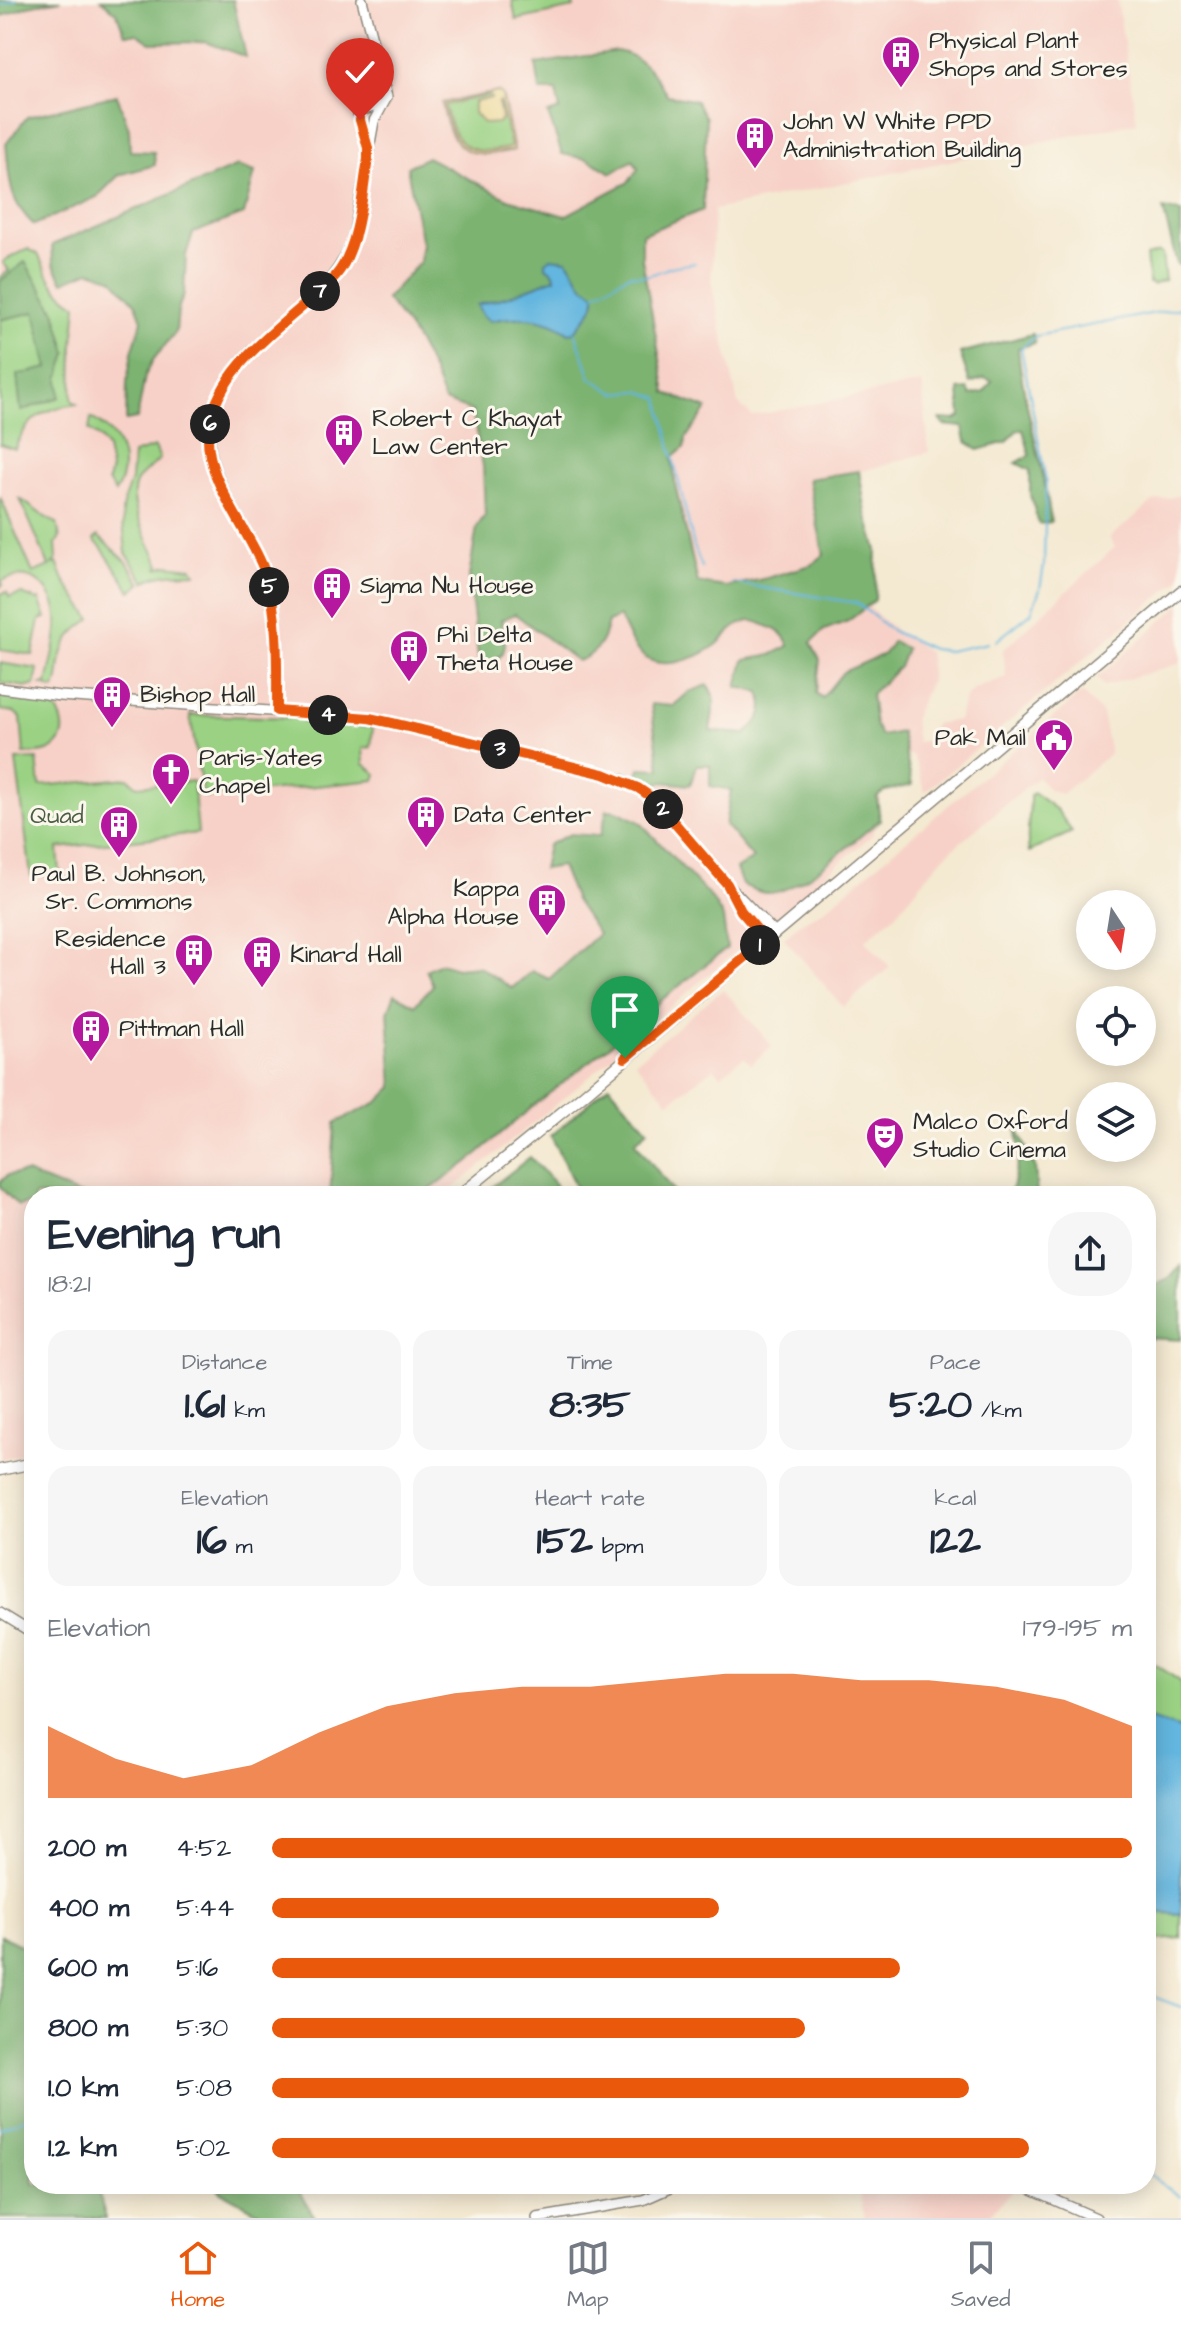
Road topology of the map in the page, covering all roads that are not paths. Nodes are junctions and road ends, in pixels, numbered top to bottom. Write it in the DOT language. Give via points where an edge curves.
graph roads {
  1 [pos="362,0"];
  2 [pos="371,41"];
  3 [pos="358,76"];
  4 [pos="382,78"];
  5 [pos="381,105"];
  6 [pos="356,107"];
  7 [pos="368,148"];
  8 [pos="1181,591"];
  9 [pos="0,688"];
  10 [pos="277,711"];
  11 [pos="771,936"];
  12 [pos="472,1186"];
  13 [pos="24,1465"];
  14 [pos="0,1470"];
  15 [pos="0,1613"];
  16 [pos="24,1628"];
  17 [pos="656,2194"];
  18 [pos="1041,2194"];
  19 [pos="537,2218"];
  20 [pos="1096,2218"];
  1 -- 2 [label="street"];
  2 -- 3 [label="street"];
  2 -- 4 [label="street"];
  3 -- 4 [label="street"];
  3 -- 6 [label="street" via="349,91"];
  4 -- 5 [label="street" via="387,97"];
  5 -- 6 [label="street"];
  5 -- 7 [label="street"];
  6 -- 7 [label="street"];
  7 -- 10 [label="street" via="347,258 324,288 243,360 220,393 209,429 217,478 268,583 277,649"];
  8 -- 11 [label="main road"];
  9 -- 10 [label="street"];
  10 -- 11 [label="street" via="369,718 621,779 654,799"];
  11 -- 12 [label="main road"];
  13 -- 14 [label="main road"];
  15 -- 16 [label="street"];
  17 -- 19 [label="street"];
  18 -- 20 [label="street"];
}
